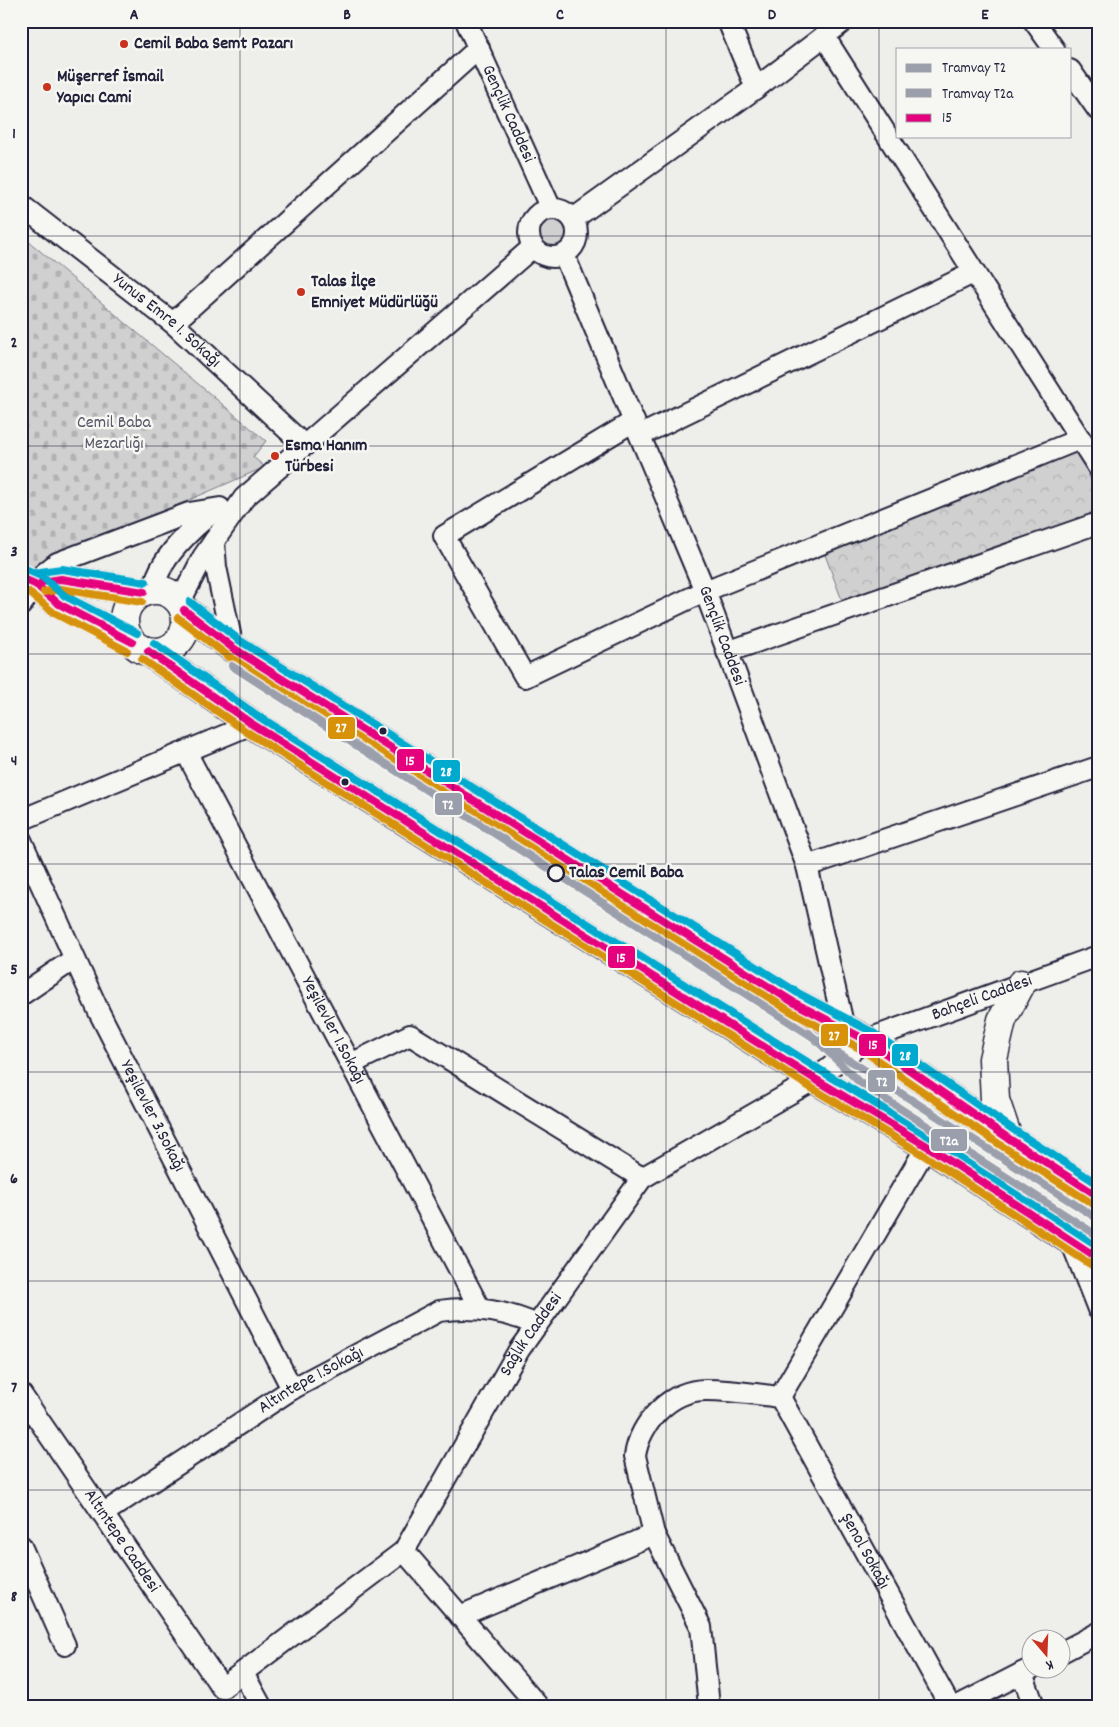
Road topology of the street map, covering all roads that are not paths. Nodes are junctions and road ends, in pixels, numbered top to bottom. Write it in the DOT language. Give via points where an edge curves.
graph roads {
  1 [pos="466,21"];
  2 [pos="728,21"];
  3 [pos="844,21"];
  4 [pos="1034,21"];
  5 [pos="824,36"];
  6 [pos="478,48"];
  7 [pos="1053,48"];
  8 [pos="1072,72"];
  9 [pos="756,88"];
  10 [pos="1092,88"];
  11 [pos="1098,110"];
  12 [pos="21,205"];
  13 [pos="551,208"];
  14 [pos="574,219"];
  15 [pos="533,247"];
  16 [pos="564,255"];
  17 [pos="973,273"];
  18 [pos="173,323"];
  19 [pos="638,428"];
  20 [pos="1080,439"];
  21 [pos="304,445"];
  22 [pos="1098,467"];
  23 [pos="244,498"];
  24 [pos="220,508"];
  25 [pos="1098,523"];
  26 [pos="214,541"];
  27 [pos="149,591"];
  28 [pos="704,591"];
  29 [pos="28,594"];
  30 [pos="182,606"];
  31 [pos="140,646"];
  32 [pos="233,648"];
  33 [pos="727,652"];
  34 [pos="252,724"];
  35 [pos="186,752"];
  36 [pos="1098,767"];
  37 [pos="21,820"];
  38 [pos="21,840"];
  39 [pos="807,866"];
  40 [pos="1098,956"];
  41 [pos="74,959"];
  42 [pos="1021,984"];
  43 [pos="21,995"];
  44 [pos="855,1034"];
  45 [pos="351,1064"];
  46 [pos="815,1079"];
  47 [pos="1008,1138"];
  48 [pos="927,1146"];
  49 [pos="642,1178"];
  50 [pos="1098,1196"];
  51 [pos="1071,1241"];
  52 [pos="1098,1258"];
  53 [pos="480,1309"];
  54 [pos="1098,1309"];
  55 [pos="537,1325"];
  56 [pos="292,1389"];
  57 [pos="21,1394"];
  58 [pos="780,1396"];
  59 [pos="104,1513"];
  60 [pos="654,1534"];
  61 [pos="21,1546"];
  62 [pos="404,1551"];
  63 [pos="460,1616"];
  64 [pos="1098,1633"];
  65 [pos="65,1645"];
  66 [pos="1072,1647"];
  67 [pos="242,1673"];
  68 [pos="1022,1673"];
  69 [pos="1029,1680"];
  70 [pos="261,1706"];
  71 [pos="538,1706"];
  72 [pos="709,1706"];
  73 [pos="950,1706"];
  74 [pos="958,1706"];
  75 [pos="1034,1706"];
  1 -- 6 [label="street, Gençlik Caddesi"];
  2 -- 9 [label="street"];
  3 -- 5 [label="street"];
  4 -- 7 [label="street"];
  5 -- 9 [label="street"];
  5 -- 17 [label="street"];
  6 -- 13 [label="street, Gençlik Caddesi"];
  6 -- 18 [label="street"];
  8 -- 10 [label="street"];
  9 -- 14 [label="street"];
  10 -- 11 [label="street"];
  12 -- 18 [label="street, Yunus Emre 1. Sokağı"];
  13 -- 14 [label="street"];
  13 -- 15 [label="street" via="536,216 531,223 529,240"];
  14 -- 16 [label="street" via="576,243"];
  15 -- 16 [label="street" via="547,257"];
  15 -- 21 [label="street"];
  16 -- 19 [label="street, Gençlik Caddesi"];
  17 -- 19 [label="street"];
  17 -- 20 [label="street"];
  18 -- 21 [label="street, Yunus Emre 1. Sokağı"];
  19 -- 28 [label="street, Gençlik Caddesi"];
  19 -- 28 [label="street" via="444,536 525,677"];
  20 -- 22 [label="street"];
  20 -- 28 [label="street"];
  21 -- 23 [label="street"];
  23 -- 24 [label="street"];
  23 -- 26 [label="street"];
  24 -- 27 [label="street" via="191,530 157,572"];
  24 -- 29 [label="street" via="189,513 58,563 48,569"];
  25 -- 33 [label="street"];
  26 -- 30 [label="street"];
  26 -- 32 [label="street" via="216,567"];
  27 -- 29 [label="main road" via="61,579"];
  27 -- 30 [label="main road" via="164,591"];
  27 -- 31 [label="main road" via="136,598 125,614 127,633"];
  28 -- 33 [label="street, Gençlik Caddesi"];
  29 -- 31 [label="main road" via="59,604"];
  30 -- 31 [label="main road" via="186,626 178,641 164,650"];
  30 -- 32 [label="main road"];
  31 -- 34 [label="main road"];
  32 -- 44 [label="main road" via="793,1002"];
  33 -- 39 [label="street, Gençlik Caddesi"];
  34 -- 35 [label="street"];
  34 -- 46 [label="main road"];
  35 -- 37 [label="street"];
  35 -- 45 [label="street, Yeşilevler 1.Sokağı"];
  36 -- 39 [label="street"];
  38 -- 41 [label="street, Yeşilevler 3.Sokağı"];
  39 -- 44 [label="street, Gençlik Caddesi"];
  40 -- 42 [label="street, Bahçeli Caddesi"];
  41 -- 43 [label="street"];
  41 -- 56 [label="street, Yeşilevler 3.Sokağı" via="132,1080"];
  42 -- 44 [label="street, Bahçeli Caddesi"];
  42 -- 47 [label="main road" via="1002,1020 993,1060 995,1100"];
  44 -- 46 [label="street, Sağlık Caddesi"];
  44 -- 47 [label="main road"];
  45 -- 49 [label="street" via="410,1035"];
  45 -- 53 [label="street, Yeşilevler 1.Sokağı"];
  46 -- 48 [label="main road"];
  46 -- 49 [label="street, Sağlık Caddesi"];
  47 -- 50 [label="main road"];
  48 -- 51 [label="main road"];
  48 -- 58 [label="street"];
  49 -- 55 [label="street, Sağlık Caddesi"];
  51 -- 52 [label="main road"];
  51 -- 54 [label="street"];
  53 -- 55 [label="street, Altıntepe 1.Sokağı" via="504,1312"];
  53 -- 56 [label="street, Altıntepe 1.Sokağı" via="438,1311"];
  55 -- 62 [label="street, Sağlık Caddesi" via="519,1350"];
  56 -- 59 [label="street, Altıntepe 1.Sokağı"];
  57 -- 59 [label="street, Altıntepe Caddesi"];
  58 -- 60 [label="street" via="704,1390 673,1401 648,1421 639,1438 635,1456"];
  58 -- 73 [label="street, Şenol Sokağı"];
  59 -- 67 [label="street, Altıntepe Caddesi" via="222,1688"];
  60 -- 63 [label="street"];
  60 -- 72 [label="street" via="701,1627"];
  61 -- 65 [label="street"];
  62 -- 63 [label="street"];
  62 -- 67 [label="street"];
  63 -- 71 [label="street"];
  64 -- 66 [label="street"];
  67 -- 70 [label="street"];
  68 -- 74 [label="street"];
  69 -- 75 [label="street"];
}
